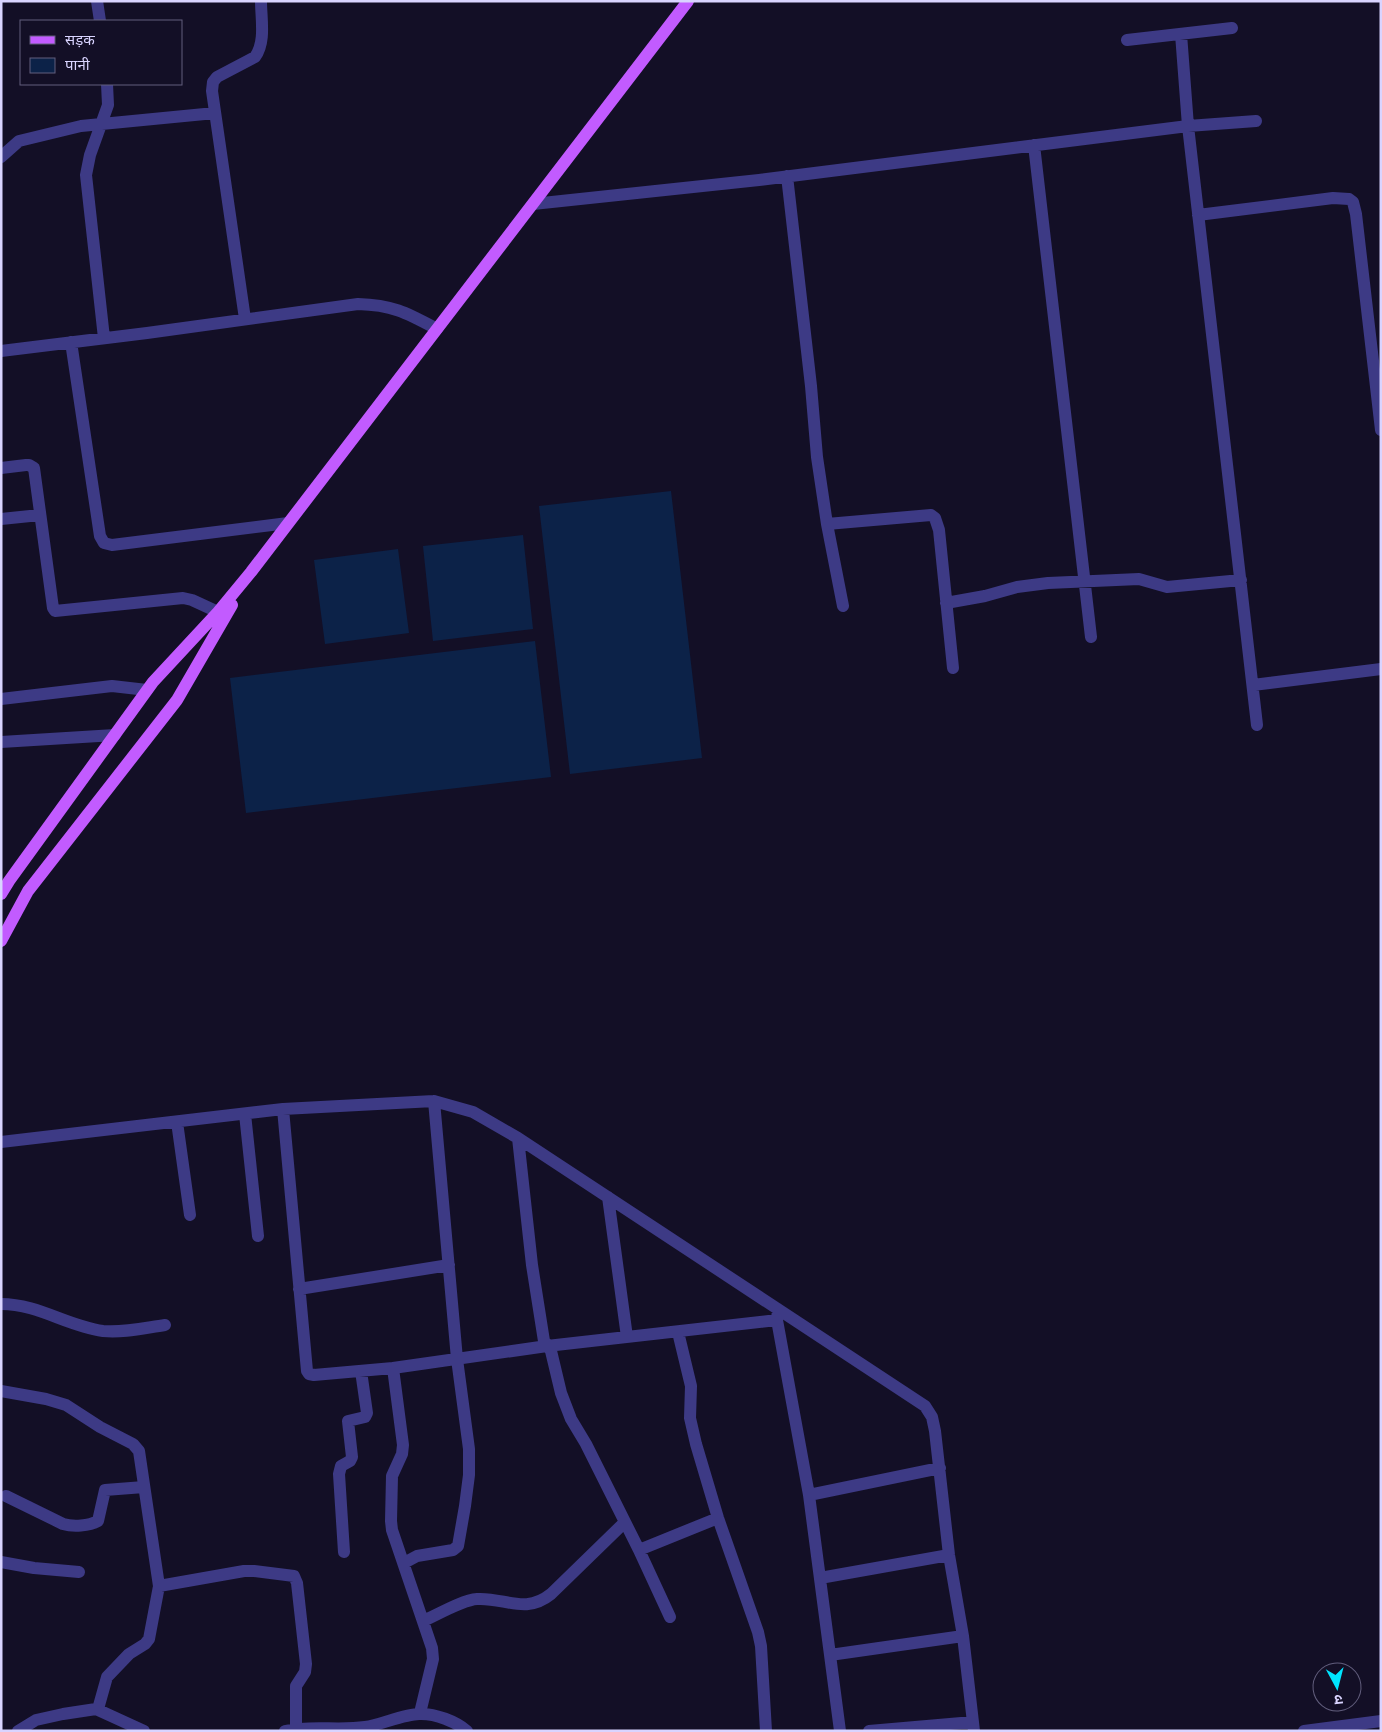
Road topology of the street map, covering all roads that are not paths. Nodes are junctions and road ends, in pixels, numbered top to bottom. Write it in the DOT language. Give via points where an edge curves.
graph roads {
  1 [pos="97,1"];
  2 [pos="261,1"];
  3 [pos="688,1"];
  4 [pos="100,20"];
  5 [pos="1232,28"];
  6 [pos="1181,34"];
  7 [pos="1127,40"];
  8 [pos="107,85"];
  9 [pos="215,113"];
  10 [pos="1256,121"];
  11 [pos="101,124"];
  12 [pos="1188,126"];
  13 [pos="1034,146"];
  14 [pos="1,157"];
  15 [pos="787,176"];
  16 [pos="533,204"];
  17 [pos="1198,215"];
  18 [pos="245,319"];
  19 [pos="437,329"];
  20 [pos="104,338"];
  21 [pos="72,342"];
  22 [pos="1,351"];
  23 [pos="1381,430"];
  24 [pos="1,468"];
  25 [pos="40,515"];
  26 [pos="1,519"];
  27 [pos="288,523"];
  28 [pos="827,524"];
  29 [pos="251,572"];
  30 [pos="1241,580"];
  31 [pos="1084,581"];
  32 [pos="946,602"];
  33 [pos="843,606"];
  34 [pos="218,612"];
  35 [pos="1091,638"];
  36 [pos="953,668"];
  37 [pos="1381,669"];
  38 [pos="1253,685"];
  39 [pos="147,690"];
  40 [pos="1,699"];
  41 [pos="1257,725"];
  42 [pos="115,735"];
  43 [pos="1,742"];
  44 [pos="1,894"];
  45 [pos="1,941"];
  46 [pos="434,1101"];
  47 [pos="283,1109"];
  48 [pos="245,1114"];
  49 [pos="177,1122"];
  50 [pos="518,1138"];
  51 [pos="1,1142"];
  52 [pos="608,1197"];
  53 [pos="190,1215"];
  54 [pos="258,1236"];
  55 [pos="449,1265"];
  56 [pos="299,1290"];
  57 [pos="1,1304"];
  58 [pos="778,1314"];
  59 [pos="165,1325"];
  60 [pos="678,1332"];
  61 [pos="628,1337"];
  62 [pos="547,1346"];
  63 [pos="457,1359"];
  64 [pos="393,1368"];
  65 [pos="361,1371"];
  66 [pos="1,1391"];
  67 [pos="940,1468"];
  68 [pos="144,1487"];
  69 [pos="808,1495"];
  70 [pos="6,1496"];
  71 [pos="718,1518"];
  72 [pos="625,1522"];
  73 [pos="639,1550"];
  74 [pos="344,1552"];
  75 [pos="949,1555"];
  76 [pos="1,1562"];
  77 [pos="404,1563"];
  78 [pos="79,1572"];
  79 [pos="820,1578"];
  80 [pos="159,1586"];
  81 [pos="670,1617"];
  82 [pos="423,1621"];
  83 [pos="963,1636"];
  84 [pos="830,1655"];
  85 [pos="98,1709"];
  86 [pos="420,1713"];
  87 [pos="1381,1721"];
  88 [pos="973,1727"];
  89 [pos="366,1729"];
  90 [pos="290,1730"];
  91 [pos="18,1731"];
  92 [pos="144,1731"];
  93 [pos="467,1731"];
  94 [pos="766,1731"];
  95 [pos="840,1731"];
  96 [pos="869,1731"];
  97 [pos="1304,1731"];
  1 -- 4 [label="street"];
  2 -- 9 [label="street" via="261,48 255,57 214,79"];
  3 -- 16 [label="main road"];
  5 -- 6 [label="street"];
  6 -- 7 [label="street"];
  6 -- 12 [label="street"];
  8 -- 11 [label="street" via="109,102"];
  9 -- 11 [label="street"];
  9 -- 18 [label="street"];
  10 -- 12 [label="street"];
  11 -- 14 [label="street" via="19,142"];
  11 -- 20 [label="street" via="86,167 86,183"];
  12 -- 13 [label="street"];
  12 -- 17 [label="street"];
  13 -- 15 [label="street"];
  13 -- 31 [label="street"];
  15 -- 16 [label="street"];
  15 -- 28 [label="street"];
  16 -- 19 [label="main road"];
  17 -- 23 [label="street" via="1333,198 1353,202"];
  17 -- 30 [label="street"];
  18 -- 19 [label="street" via="374,304 402,310"];
  18 -- 20 [label="street"];
  19 -- 27 [label="main road"];
  20 -- 21 [label="street"];
  21 -- 22 [label="street"];
  21 -- 27 [label="street" via="100,536 104,543 112,545"];
  24 -- 25 [label="street" via="26,465 34,468"];
  25 -- 26 [label="street"];
  25 -- 34 [label="street" via="55,611 183,598"];
  27 -- 29 [label="main road"];
  28 -- 32 [label="street" via="931,515 938,524"];
  28 -- 33 [label="street"];
  29 -- 34 [label="main road"];
  29 -- 45 [label="main road" via="177,700 28,891"];
  30 -- 31 [label="street" via="1167,587 1138,580"];
  30 -- 38 [label="street"];
  31 -- 32 [label="street" via="1048,582"];
  31 -- 35 [label="street"];
  32 -- 36 [label="street"];
  34 -- 39 [label="main road"];
  37 -- 38 [label="street"];
  38 -- 41 [label="street"];
  39 -- 40 [label="street" via="112,686"];
  39 -- 42 [label="main road"];
  42 -- 43 [label="street"];
  42 -- 44 [label="main road"];
  46 -- 47 [label="street"];
  46 -- 50 [label="street" via="473,1112"];
  46 -- 55 [label="street"];
  47 -- 48 [label="street"];
  47 -- 56 [label="street"];
  48 -- 49 [label="street"];
  48 -- 54 [label="street"];
  49 -- 51 [label="street"];
  49 -- 53 [label="street"];
  50 -- 52 [label="street"];
  50 -- 62 [label="street" via="532,1265"];
  52 -- 58 [label="street"];
  52 -- 61 [label="street"];
  55 -- 56 [label="street"];
  55 -- 63 [label="street"];
  56 -- 65 [label="street" via="308,1373"];
  57 -- 59 [label="street" via="21,1305 103,1331"];
  58 -- 60 [label="street"];
  58 -- 67 [label="street" via="925,1406 934,1422"];
  58 -- 69 [label="street"];
  60 -- 61 [label="street"];
  60 -- 71 [label="street" via="691,1386 690,1418"];
  61 -- 62 [label="street"];
  62 -- 63 [label="street"];
  62 -- 72 [label="street" via="571,1419"];
  63 -- 64 [label="street"];
  63 -- 77 [label="street" via="469,1463 458,1546 453,1550 414,1557"];
  64 -- 65 [label="street"];
  64 -- 77 [label="street" via="403,1450 392,1476 391,1521"];
  65 -- 74 [label="street" via="367,1413 348,1422 352,1458 341,1466 339,1474"];
  66 -- 68 [label="street" via="66,1405 133,1444 139,1451"];
  67 -- 69 [label="street"];
  67 -- 75 [label="street"];
  68 -- 70 [label="street" via="105,1490 98,1520 70,1526"];
  68 -- 80 [label="street"];
  69 -- 79 [label="street"];
  71 -- 73 [label="street"];
  71 -- 94 [label="street" via="758,1632"];
  72 -- 73 [label="street"];
  72 -- 82 [label="street" via="542,1600 524,1605 470,1600"];
  73 -- 81 [label="street"];
  75 -- 79 [label="street"];
  75 -- 83 [label="street"];
  76 -- 78 [label="street"];
  77 -- 82 [label="street"];
  79 -- 84 [label="street"];
  80 -- 85 [label="street" via="149,1639 107,1677"];
  80 -- 90 [label="street" via="244,1571 294,1576 306,1670 296,1686"];
  82 -- 86 [label="street" via="433,1659"];
  83 -- 84 [label="street"];
  83 -- 88 [label="street"];
  84 -- 95 [label="street"];
  85 -- 91 [label="street" via="36,1720"];
  85 -- 92 [label="street"];
  86 -- 89 [label="street"];
  86 -- 93 [label="street" via="450,1721"];
  87 -- 97 [label="street"];
  88 -- 96 [label="street"];
  89 -- 90 [label="street"];
}
